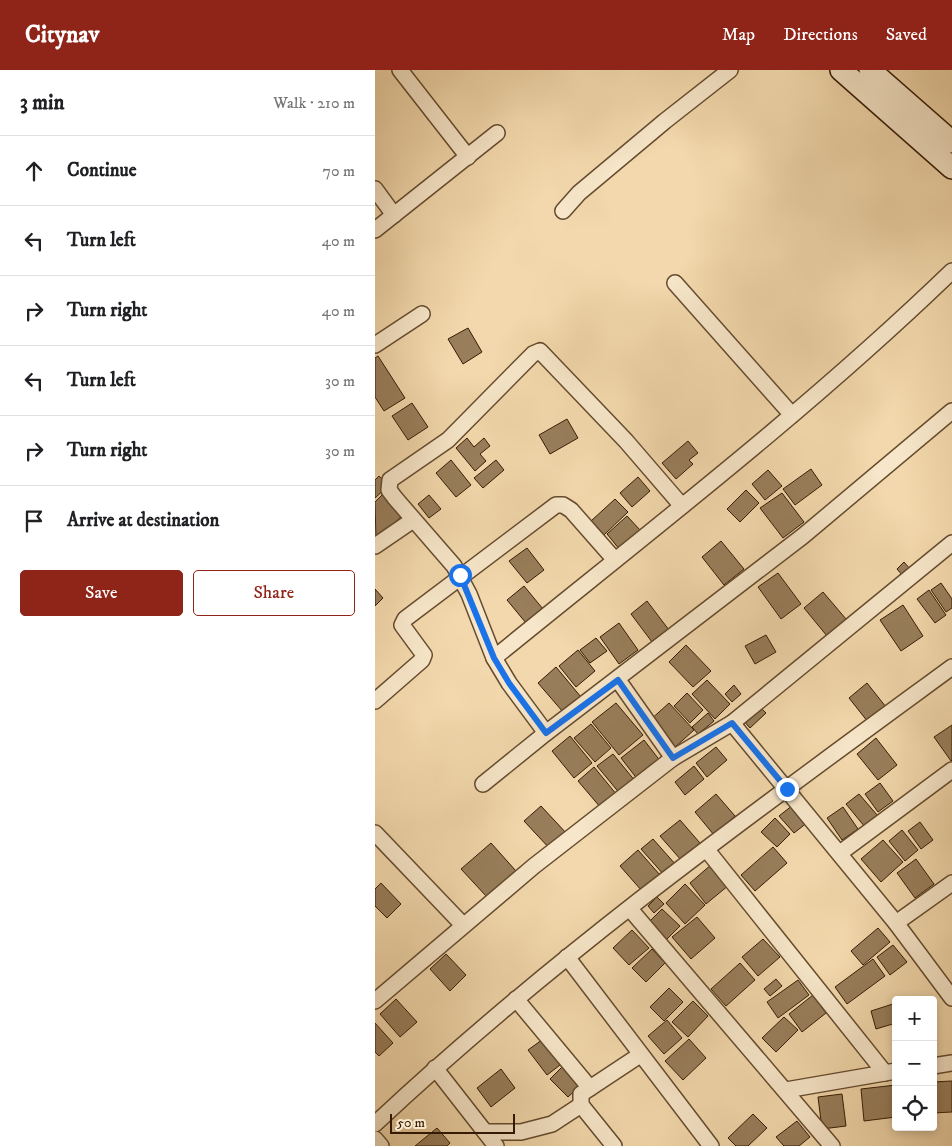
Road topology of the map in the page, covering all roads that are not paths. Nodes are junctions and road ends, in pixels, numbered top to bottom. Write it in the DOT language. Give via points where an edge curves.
graph roads {
  1 [pos="400,70"];
  2 [pos="730,70"];
  3 [pos="841,70"];
  4 [pos="870,70"];
  5 [pos="497,133"];
  6 [pos="952,142"];
  7 [pos="469,156"];
  8 [pos="952,168"];
  9 [pos="375,189"];
  10 [pos="563,211"];
  11 [pos="394,215"];
  12 [pos="375,230"];
  13 [pos="952,271"];
  14 [pos="675,284"];
  15 [pos="422,314"];
  16 [pos="375,345"];
  17 [pos="952,411"];
  18 [pos="792,416"];
  19 [pos="682,506"];
  20 [pos="413,520"];
  21 [pos="952,543"];
  22 [pos="375,546"];
  23 [pos="615,560"];
  24 [pos="460,575"];
  25 [pos="494,658"];
  26 [pos="952,667"];
  27 [pos="618,680"];
  28 [pos="375,701"];
  29 [pos="732,723"];
  30 [pos="546,733"];
  31 [pos="673,758"];
  32 [pos="952,770"];
  33 [pos="483,784"];
  34 [pos="787,789"];
  35 [pos="375,833"];
  36 [pos="707,850"];
  37 [pos="840,853"];
  38 [pos="952,883"];
  39 [pos="630,909"];
  40 [pos="895,923"];
  41 [pos="463,925"];
  42 [pos="567,957"];
  43 [pos="952,998"];
  44 [pos="516,999"];
  45 [pos="375,1001"];
  46 [pos="641,1054"];
  47 [pos="952,1063"];
  48 [pos="937,1065"];
  49 [pos="435,1068"];
  50 [pos="890,1072"];
  51 [pos="590,1088"];
  52 [pos="785,1090"];
  53 [pos="581,1105"];
  54 [pos="375,1124"];
  55 [pos="485,1132"];
  56 [pos="375,1139"];
  57 [pos="381,1146"];
  58 [pos="496,1146"];
  59 [pos="614,1146"];
  60 [pos="711,1146"];
  61 [pos="832,1146"];
  1 -- 7 [label="street"];
  2 -- 10 [label="street" via="579,193"];
  3 -- 8 [label="street"];
  4 -- 6 [label="street"];
  5 -- 7 [label="street"];
  7 -- 11 [label="street"];
  9 -- 11 [label="street"];
  11 -- 12 [label="street"];
  13 -- 18 [label="street"];
  14 -- 18 [label="street"];
  15 -- 16 [label="street"];
  17 -- 27 [label="street" via="803,536"];
  18 -- 19 [label="street"];
  19 -- 20 [label="street" via="626,441 540,351 533,354 448,440 391,480 389,490"];
  19 -- 23 [label="street"];
  20 -- 22 [label="street"];
  20 -- 24 [label="street"];
  21 -- 29 [label="street"];
  23 -- 24 [label="street" via="571,510 556,505"];
  23 -- 25 [label="street"];
  24 -- 25 [label="street"];
  24 -- 28 [label="street" via="403,622 424,655"];
  25 -- 30 [label="street"];
  26 -- 34 [label="street"];
  27 -- 30 [label="street"];
  27 -- 31 [label="street"];
  29 -- 31 [label="street"];
  29 -- 34 [label="street"];
  30 -- 33 [label="street"];
  31 -- 41 [label="street"];
  32 -- 37 [label="street"];
  34 -- 36 [label="street"];
  34 -- 37 [label="street"];
  35 -- 41 [label="street"];
  36 -- 39 [label="street"];
  36 -- 50 [label="street"];
  37 -- 40 [label="street"];
  38 -- 40 [label="street"];
  39 -- 42 [label="street"];
  39 -- 52 [label="street"];
  40 -- 43 [label="street"];
  41 -- 45 [label="street"];
  42 -- 44 [label="street"];
  42 -- 46 [label="street"];
  44 -- 49 [label="street"];
  44 -- 51 [label="street"];
  46 -- 51 [label="street"];
  46 -- 60 [label="street"];
  47 -- 48 [label="street"];
  49 -- 54 [label="street"];
  49 -- 55 [label="street"];
  50 -- 52 [label="street"];
  51 -- 53 [label="street" via="581,1094"];
  52 -- 61 [label="street"];
  53 -- 55 [label="street" via="552,1124 521,1132"];
  53 -- 59 [label="street"];
  55 -- 58 [label="street"];
  56 -- 57 [label="street"];
}
